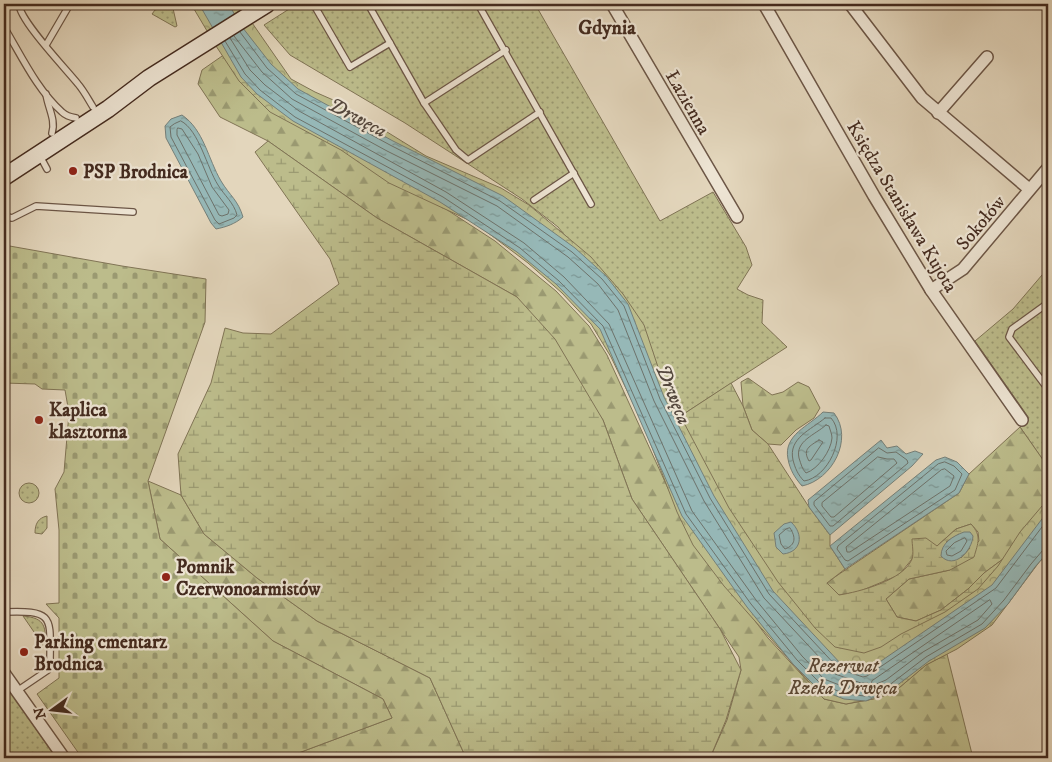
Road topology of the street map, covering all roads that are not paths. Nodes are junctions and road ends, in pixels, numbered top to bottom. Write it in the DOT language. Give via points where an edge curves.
graph roads {
  1 [pos="19,4"];
  2 [pos="70,4"];
  3 [pos="316,4"];
  4 [pos="368,4"];
  5 [pos="478,4"];
  6 [pos="612,4"];
  7 [pos="764,4"];
  8 [pos="850,4"];
  9 [pos="262,7"];
  10 [pos="4,27"];
  11 [pos="390,43"];
  12 [pos="46,45"];
  13 [pos="506,50"];
  14 [pos="987,57"];
  15 [pos="149,78"];
  16 [pos="46,94"];
  17 [pos="424,103"];
  18 [pos="93,107"];
  19 [pos="540,112"];
  20 [pos="938,113"];
  21 [pos="76,118"];
  22 [pos="52,133"];
  23 [pos="36,150"];
  24 [pos="4,164"];
  25 [pos="1048,168"];
  26 [pos="47,169"];
  27 [pos="574,173"];
  28 [pos="4,177"];
  29 [pos="1029,189"];
  30 [pos="534,200"];
  31 [pos="592,204"];
  32 [pos="133,212"];
  33 [pos="4,216"];
  34 [pos="736,217"];
  35 [pos="931,290"];
  36 [pos="1048,303"];
  37 [pos="1048,389"];
  38 [pos="1022,420"];
  39 [pos="4,612"];
  40 [pos="4,673"];
  41 [pos="17,691"];
  42 [pos="64,758"];
  1 -- 12 [label="lane" via="28,24"];
  2 -- 12 [label="lane"];
  3 -- 11 [label="lane" via="350,67"];
  4 -- 11 [label="lane"];
  5 -- 13 [label="lane"];
  6 -- 34 [label="street, Łazienna"];
  7 -- 35 [label="street, Księdza Stanisława Kujota"];
  8 -- 20 [label="street" via="922,98"];
  9 -- 15 [label="main road"];
  10 -- 16 [label="lane"];
  11 -- 17 [label="lane"];
  12 -- 18 [label="lane"];
  13 -- 17 [label="lane"];
  13 -- 19 [label="lane"];
  14 -- 20 [label="street"];
  15 -- 18 [label="main road"];
  15 -- 23 [label="main road" via="108,109"];
  16 -- 21 [label="lane" via="62,113"];
  16 -- 22 [label="lane" via="54,126"];
  17 -- 19 [label="lane" via="456,150 468,160"];
  18 -- 21 [label="main road"];
  19 -- 27 [label="lane"];
  20 -- 29 [label="street"];
  21 -- 22 [label="main road"];
  22 -- 23 [label="main road"];
  23 -- 24 [label="main road"];
  23 -- 26 [label="lane"];
  23 -- 28 [label="main road"];
  25 -- 29 [label="street, Sokołów"];
  27 -- 30 [label="lane"];
  27 -- 31 [label="lane"];
  29 -- 35 [label="street, Sokołów" via="963,268"];
  32 -- 33 [label="lane" via="36,206 12,218"];
  35 -- 38 [label="street, Księdza Stanisława Kujota"];
  36 -- 37 [label="lane" via="1012,329 1009,337"];
  39 -- 41 [label="lane" via="34,612 44,617 50,626 48,670"];
  40 -- 41 [label="street"];
  41 -- 42 [label="street"];
}
